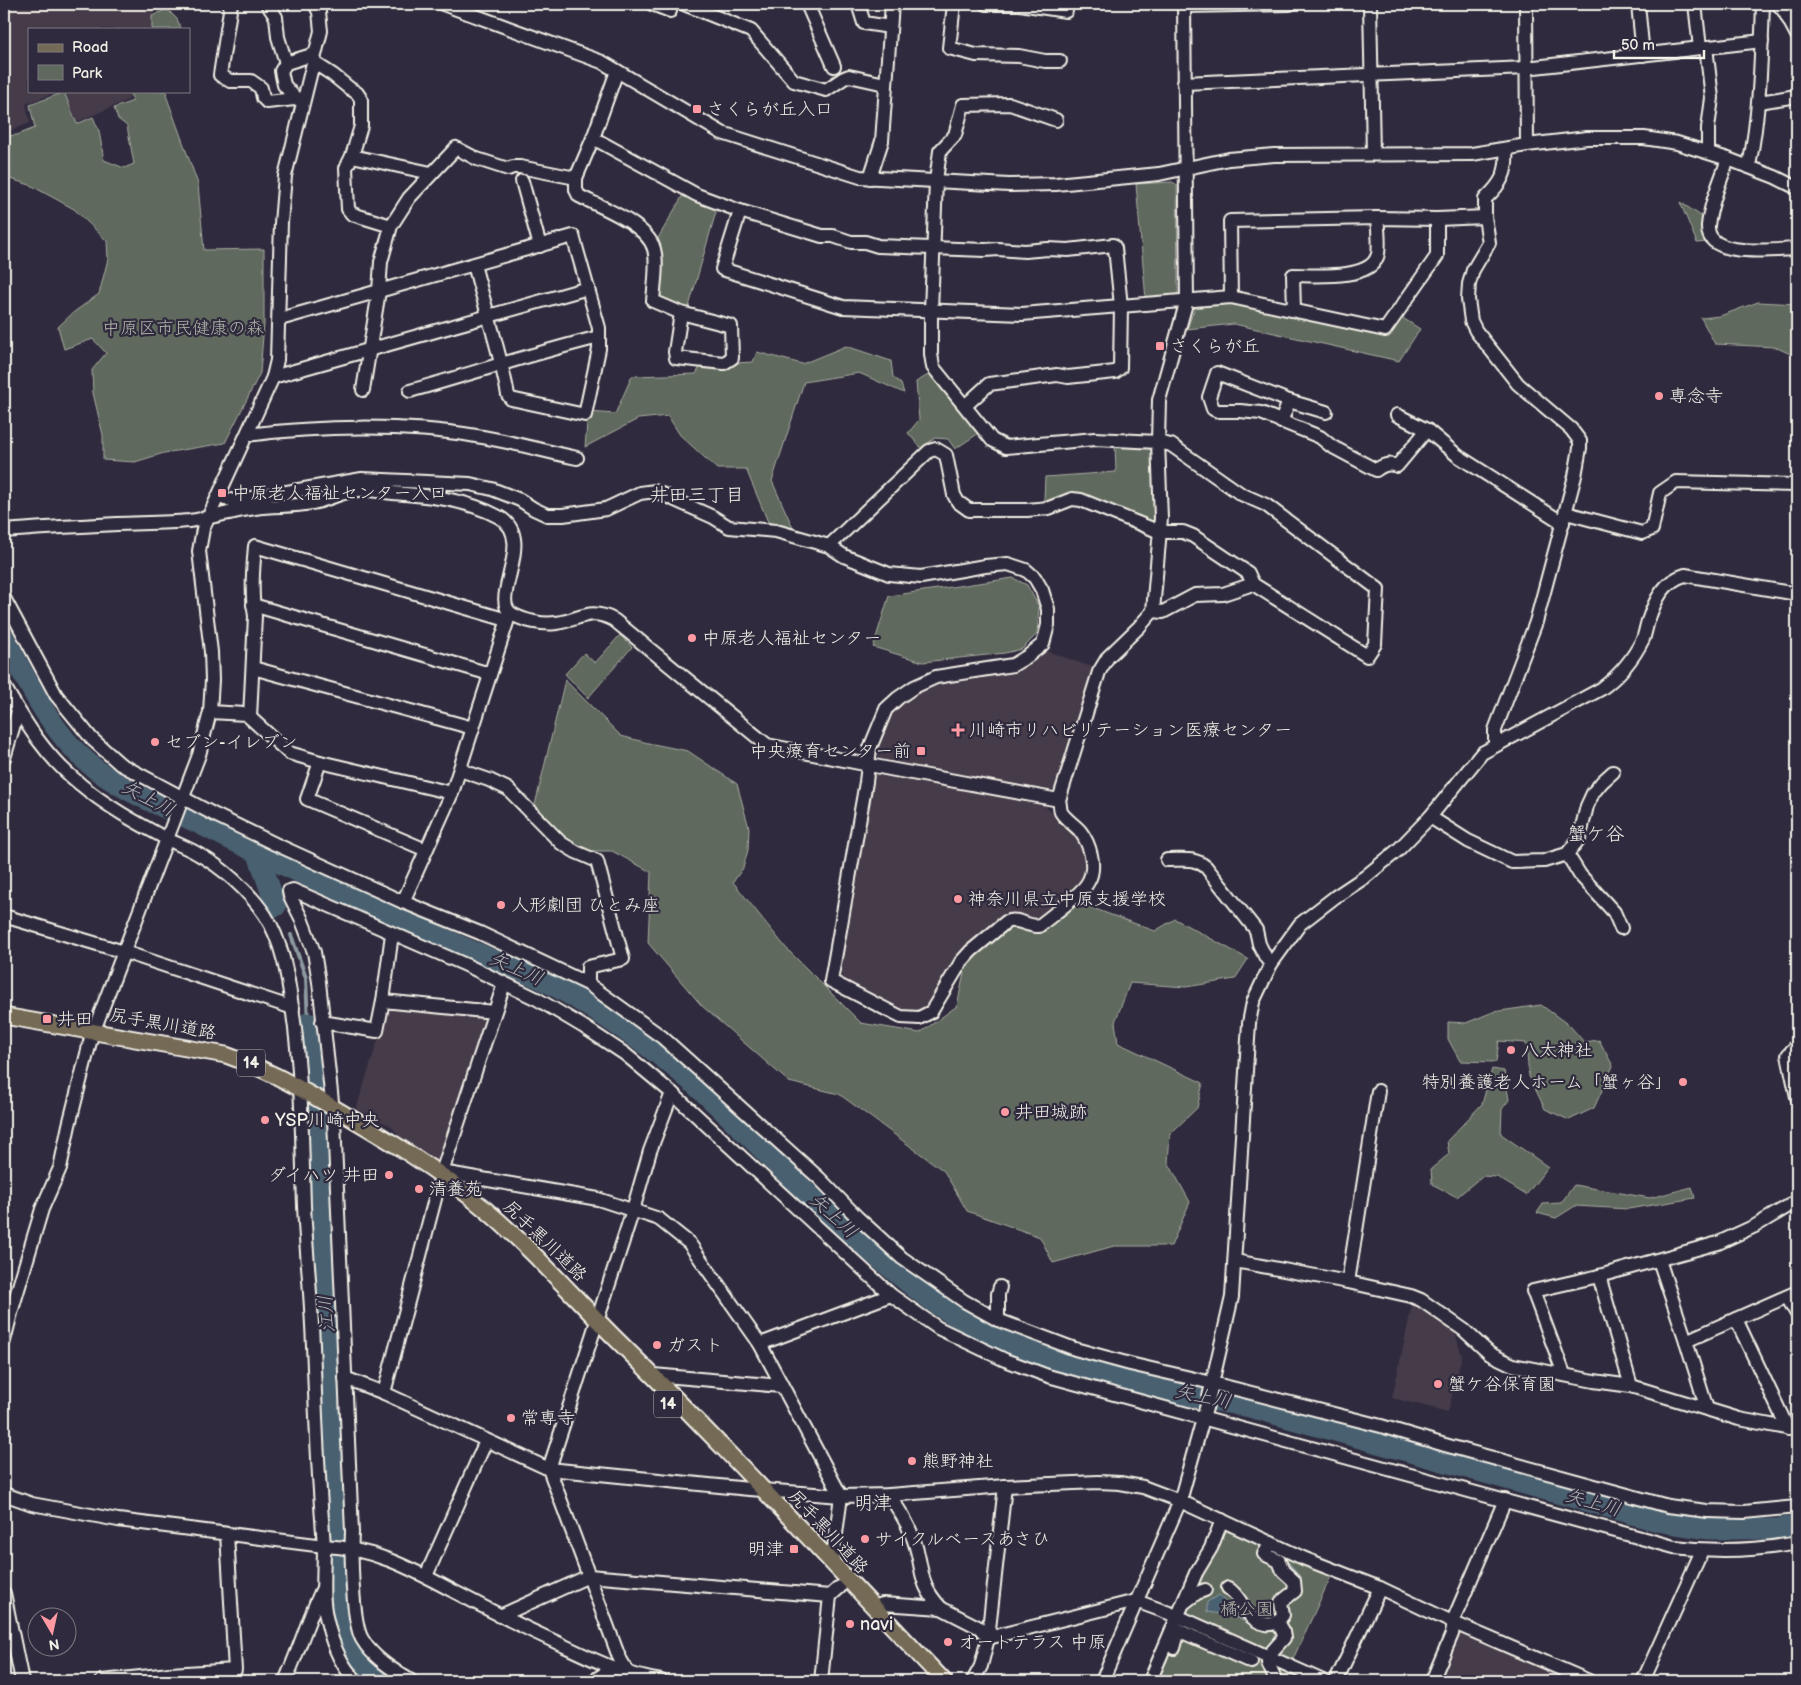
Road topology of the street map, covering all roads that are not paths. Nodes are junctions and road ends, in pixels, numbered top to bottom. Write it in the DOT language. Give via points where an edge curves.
graph roads {
  1 [pos="231,4"];
  2 [pos="267,4"];
  3 [pos="315,4"];
  4 [pos="443,4"];
  5 [pos="652,4"];
  6 [pos="684,4"];
  7 [pos="807,4"];
  8 [pos="858,4"];
  9 [pos="892,4"];
  10 [pos="954,4"];
  11 [pos="986,4"];
  12 [pos="1290,4"];
  13 [pos="1370,4"];
  14 [pos="1526,4"];
  15 [pos="1638,4"];
  16 [pos="1694,4"];
  17 [pos="1764,4"];
  18 [pos="1778,4"];
  19 [pos="1184,5"];
  20 [pos="670,11"];
  21 [pos="1066,11"];
  22 [pos="890,27"];
  23 [pos="1797,35"];
  24 [pos="1762,41"];
  25 [pos="1703,48"];
  26 [pos="1643,55"];
  27 [pos="314,58"];
  28 [pos="1060,61"];
  29 [pos="286,63"];
  30 [pos="834,66"];
  31 [pos="1526,68"];
  32 [pos="617,71"];
  33 [pos="1371,76"];
  34 [pos="1184,83"];
  35 [pos="885,84"];
  36 [pos="1797,96"];
  37 [pos="300,99"];
  38 [pos="1759,102"];
  39 [pos="1056,120"];
  40 [pos="593,138"];
  41 [pos="1527,145"];
  42 [pos="1506,148"];
  43 [pos="1708,152"];
  44 [pos="1373,154"];
  45 [pos="352,156"];
  46 [pos="1728,159"];
  47 [pos="1749,166"];
  48 [pos="1186,170"];
  49 [pos="431,173"];
  50 [pos="576,178"];
  51 [pos="870,178"];
  52 [pos="522,181"];
  53 [pos="936,181"];
  54 [pos="1797,188"];
  55 [pos="740,211"];
  56 [pos="1485,217"];
  57 [pos="1378,218"];
  58 [pos="1437,219"];
  59 [pos="391,226"];
  60 [pos="540,246"];
  61 [pos="935,248"];
  62 [pos="1797,249"];
  63 [pos="474,264"];
  64 [pos="588,288"];
  65 [pos="379,291"];
  66 [pos="1231,297"];
  67 [pos="1187,300"];
  68 [pos="1121,306"];
  69 [pos="1294,310"];
  70 [pos="931,311"];
  71 [pos="682,313"];
  72 [pos="486,315"];
  73 [pos="280,320"];
  74 [pos="599,337"];
  75 [pos="370,349"];
  76 [pos="502,365"];
  77 [pos="273,377"];
  78 [pos="363,390"];
  79 [pos="410,391"];
  80 [pos="1289,402"];
  81 [pos="965,406"];
  82 [pos="1326,412"];
  83 [pos="1397,415"];
  84 [pos="1280,422"];
  85 [pos="1427,430"];
  86 [pos="247,434"];
  87 [pos="1158,442"];
  88 [pos="577,458"];
  89 [pos="1797,485"];
  90 [pos="218,497"];
  91 [pos="209,516"];
  92 [pos="1564,518"];
  93 [pos="4,530"];
  94 [pos="1160,532"];
  95 [pos="829,546"];
  96 [pos="1253,584"];
  97 [pos="1797,594"];
  98 [pos="4,598"];
  99 [pos="253,606"];
  100 [pos="1153,611"];
  101 [pos="509,616"];
  102 [pos="252,668"];
  103 [pos="490,674"];
  104 [pos="4,686"];
  105 [pos="18,711"];
  106 [pos="210,712"];
  107 [pos="250,717"];
  108 [pos="473,728"];
  109 [pos="1495,745"];
  110 [pos="4,758"];
  111 [pos="320,762"];
  112 [pos="868,765"];
  113 [pos="460,770"];
  114 [pos="1614,772"];
  115 [pos="452,793"];
  116 [pos="182,800"];
  117 [pos="1059,800"];
  118 [pos="1430,817"];
  119 [pos="168,836"];
  120 [pos="426,850"];
  121 [pos="1567,854"];
  122 [pos="1167,860"];
  123 [pos="403,902"];
  124 [pos="4,916"];
  125 [pos="1622,928"];
  126 [pos="392,934"];
  127 [pos="124,952"];
  128 [pos="1271,964"];
  129 [pos="504,984"];
  130 [pos="588,984"];
  131 [pos="383,1001"];
  132 [pos="293,1008"];
  133 [pos="494,1012"];
  134 [pos="4,1016"];
  135 [pos="4,1021"];
  136 [pos="322,1022"];
  137 [pos="92,1034"];
  138 [pos="1797,1045"];
  139 [pos="299,1091"];
  140 [pos="1378,1091"];
  141 [pos="672,1093"];
  142 [pos="1797,1098"];
  143 [pos="333,1111"];
  144 [pos="442,1177"];
  145 [pos="1797,1201"];
  146 [pos="633,1210"];
  147 [pos="1659,1260"];
  148 [pos="1235,1261"];
  149 [pos="1599,1276"];
  150 [pos="1348,1282"];
  151 [pos="1000,1287"];
  152 [pos="891,1295"];
  153 [pos="1792,1295"];
  154 [pos="1797,1314"];
  155 [pos="1736,1319"];
  156 [pos="998,1320"];
  157 [pos="596,1324"];
  158 [pos="1686,1340"];
  159 [pos="4,1341"];
  160 [pos="760,1344"];
  161 [pos="1564,1374"];
  162 [pos="653,1375"];
  163 [pos="345,1378"];
  164 [pos="1212,1382"];
  165 [pos="781,1386"];
  166 [pos="1631,1386"];
  167 [pos="384,1393"];
  168 [pos="1707,1409"];
  169 [pos="1203,1418"];
  170 [pos="1792,1429"];
  171 [pos="486,1442"];
  172 [pos="549,1469"];
  173 [pos="1005,1486"];
  174 [pos="756,1490"];
  175 [pos="4,1494"];
  176 [pos="889,1495"];
  177 [pos="841,1496"];
  178 [pos="1505,1500"];
  179 [pos="1180,1501"];
  180 [pos="1797,1507"];
  181 [pos="1220,1526"];
  182 [pos="227,1534"];
  183 [pos="1271,1543"];
  184 [pos="1797,1543"];
  185 [pos="324,1546"];
  186 [pos="352,1548"];
  187 [pos="1224,1548"];
  188 [pos="1700,1550"];
  189 [pos="832,1564"];
  190 [pos="426,1576"];
  191 [pos="589,1576"];
  192 [pos="323,1588"];
  193 [pos="1228,1588"];
  194 [pos="1380,1588"];
  195 [pos="1205,1590"];
  196 [pos="835,1591"];
  197 [pos="4,1593"];
  198 [pos="1136,1601"];
  199 [pos="873,1608"];
  200 [pos="940,1608"];
  201 [pos="500,1616"];
  202 [pos="1178,1620"];
  203 [pos="1454,1623"];
  204 [pos="1280,1625"];
  205 [pos="988,1638"];
  206 [pos="1174,1648"];
  207 [pos="1258,1659"];
  208 [pos="612,1669"];
  209 [pos="211,1676"];
  210 [pos="631,1678"];
  211 [pos="1307,1678"];
  212 [pos="22,1681"];
  213 [pos="102,1681"];
  214 [pos="285,1681"];
  215 [pos="357,1681"];
  216 [pos="411,1681"];
  217 [pos="593,1681"];
  218 [pos="661,1681"];
  219 [pos="821,1681"];
  220 [pos="931,1681"];
  221 [pos="944,1681"];
  222 [pos="973,1681"];
  223 [pos="1102,1681"];
  224 [pos="1150,1681"];
  225 [pos="1276,1681"];
  226 [pos="1322,1681"];
  227 [pos="1336,1681"];
  228 [pos="1432,1681"];
  229 [pos="1589,1681"];
  230 [pos="1643,1681"];
  1 -- 37 [label="street" via="220,75 230,81 251,82 261,88 267,102"];
  2 -- 29 [label="street" via="276,17"];
  3 -- 27 [label="street" via="321,31"];
  4 -- 32 [label="street" via="582,54"];
  5 -- 20 [label="street"];
  6 -- 35 [label="street" via="751,31 794,81 826,90 849,76"];
  7 -- 30 [label="street"];
  8 -- 22 [label="street" via="864,23"];
  9 -- 22 [label="street"];
  10 -- 28 [label="street" via="949,48 976,55"];
  11 -- 21 [label="street" via="1020,4"];
  12 -- 19 [label="street"];
  13 -- 33 [label="street"];
  14 -- 31 [label="street"];
  15 -- 26 [label="street"];
  16 -- 25 [label="street"];
  17 -- 24 [label="street"];
  18 -- 23 [label="street"];
  19 -- 34 [label="street"];
  22 -- 35 [label="street"];
  24 -- 25 [label="street"];
  24 -- 38 [label="street"];
  25 -- 26 [label="street"];
  25 -- 43 [label="street" via="1712,98"];
  26 -- 31 [label="street"];
  27 -- 29 [label="street"];
  27 -- 37 [label="street"];
  27 -- 45 [label="street" via="358,93 361,99 361,126"];
  29 -- 37 [label="street" via="281,71 284,85"];
  31 -- 33 [label="street"];
  31 -- 41 [label="street"];
  32 -- 40 [label="street"];
  32 -- 51 [label="street" via="722,133"];
  33 -- 34 [label="street"];
  33 -- 44 [label="street"];
  34 -- 48 [label="street"];
  35 -- 51 [label="street" via="882,141"];
  36 -- 38 [label="street"];
  37 -- 73 [label="street" via="285,176"];
  38 -- 47 [label="street"];
  39 -- 53 [label="street" via="1010,104 963,105 955,135 940,151"];
  40 -- 50 [label="street"];
  40 -- 55 [label="street" via="697,195"];
  41 -- 42 [label="street"];
  41 -- 43 [label="street" via="1587,138 1644,138"];
  42 -- 44 [label="street" via="1472,154"];
  42 -- 56 [label="street" via="1508,164 1498,187 1485,199"];
  43 -- 46 [label="street"];
  44 -- 48 [label="street" via="1274,155 1229,159"];
  45 -- 49 [label="street"];
  45 -- 59 [label="street" via="346,168 348,209 352,214"];
  46 -- 47 [label="street"];
  46 -- 62 [label="street" via="1711,212 1708,228 1712,239 1733,249"];
  47 -- 54 [label="street"];
  48 -- 53 [label="street" via="1056,184"];
  48 -- 67 [label="street"];
  49 -- 50 [label="street" via="456,148 508,169 513,166"];
  49 -- 59 [label="street"];
  50 -- 71 [label="street" via="579,196 639,228 648,238 654,249 653,301"];
  51 -- 53 [label="street"];
  52 -- 60 [label="street"];
  53 -- 61 [label="street"];
  55 -- 61 [label="street" via="851,242"];
  55 -- 70 [label="street" via="722,269 843,307"];
  56 -- 58 [label="street"];
  56 -- 92 [label="street" via="1489,243 1473,270 1469,284 1471,321 1518,384 1571,429 1580,441"];
  57 -- 58 [label="street"];
  57 -- 66 [label="street" via="1230,222"];
  57 -- 69 [label="street" via="1378,257 1370,267 1358,273 1294,275"];
  58 -- 69 [label="street" via="1437,256 1386,330"];
  59 -- 65 [label="street" via="381,262"];
  60 -- 63 [label="street"];
  60 -- 64 [label="street" via="573,236"];
  61 -- 68 [label="street" via="1068,250 1113,245"];
  61 -- 70 [label="street"];
  63 -- 65 [label="street"];
  63 -- 72 [label="street"];
  64 -- 72 [label="street"];
  64 -- 74 [label="street"];
  65 -- 73 [label="street"];
  65 -- 75 [label="street"];
  66 -- 67 [label="street"];
  66 -- 69 [label="street"];
  67 -- 68 [label="street"];
  67 -- 87 [label="street" via="1159,400"];
  68 -- 70 [label="street" via="1022,314"];
  68 -- 81 [label="street" via="1120,368 1115,372 1068,377 1057,375 989,384"];
  70 -- 81 [label="street" via="933,367"];
  71 -- 71 [label="street" via="676,358 724,363 732,358 731,326"];
  72 -- 75 [label="street"];
  72 -- 76 [label="street"];
  73 -- 77 [label="street"];
  74 -- 76 [label="street"];
  74 -- 76 [label="street" via="586,415 511,399"];
  75 -- 77 [label="street"];
  75 -- 78 [label="street"];
  76 -- 79 [label="street"];
  77 -- 86 [label="street"];
  80 -- 82 [label="street"];
  80 -- 84 [label="street"];
  80 -- 84 [label="street" via="1217,373 1209,397 1213,409 1261,414"];
  81 -- 87 [label="street" via="992,440 1006,447 1095,439"];
  83 -- 85 [label="street"];
  84 -- 85 [label="street" via="1320,437 1330,446 1376,470 1390,464 1397,466"];
  85 -- 92 [label="street" via="1458,456"];
  86 -- 88 [label="street" via="405,428 476,436"];
  86 -- 90 [label="street"];
  87 -- 94 [label="street"];
  87 -- 96 [label="street" via="1171,445 1242,494 1266,505 1378,588 1375,644 1367,656"];
  89 -- 92 [label="street" via="1676,482 1660,493 1652,529 1642,533"];
  90 -- 91 [label="street"];
  90 -- 95 [label="street" via="234,501 362,479 470,484 492,488 547,515 563,515 606,510 640,493 655,491 728,527 776,532"];
  91 -- 93 [label="street" via="190,520"];
  91 -- 101 [label="street" via="300,505 359,490 433,496 467,503 500,518 509,528 514,556 505,596"];
  91 -- 106 [label="street" via="199,551 211,652"];
  92 -- 109 [label="street" via="1536,622 1495,730"];
  94 -- 95 [label="street" via="1081,500 1072,499 1049,508 1027,510 969,510 954,495 946,454 936,449 929,451"];
  94 -- 96 [label="street" via="1183,532 1194,536 1248,573"];
  94 -- 100 [label="street"];
  95 -- 112 [label="street" via="844,556 889,574 921,577 1008,564 1026,570 1035,578 1048,609 1043,644 1028,656 1013,664 936,677 898,698 886,709 870,748"];
  96 -- 100 [label="street" via="1224,594 1195,595 1163,612"];
  97 -- 109 [label="street" via="1685,575 1675,578 1665,586 1653,609 1644,638 1633,656 1612,681 1532,728"];
  98 -- 116 [label="street" via="56,695 92,739 120,764"];
  99 -- 101 [label="street" via="255,546"];
  99 -- 102 [label="street"];
  99 -- 103 [label="street"];
  100 -- 117 [label="street" via="1108,657 1098,672"];
  101 -- 103 [label="street"];
  101 -- 112 [label="street" via="545,624 603,614 766,745"];
  102 -- 107 [label="street"];
  102 -- 108 [label="street"];
  103 -- 108 [label="street"];
  104 -- 105 [label="street"];
  105 -- 110 [label="street"];
  105 -- 119 [label="street" via="28,729 62,770 109,805"];
  106 -- 107 [label="street"];
  106 -- 116 [label="street" via="199,756"];
  107 -- 111 [label="street" via="289,753"];
  108 -- 113 [label="street"];
  109 -- 118 [label="street" via="1482,753"];
  111 -- 115 [label="street"];
  111 -- 120 [label="street" via="307,799"];
  112 -- 117 [label="street"];
  112 -- 117 [label="street" via="831,980 905,1018 918,1018 931,1012 961,962 1006,922 1016,920 1039,926 1087,885 1093,867 1086,840 1061,812"];
  113 -- 115 [label="street"];
  113 -- 130 [label="street" via="508,789 561,843 598,861 623,959 588,967"];
  114 -- 121 [label="street" via="1593,794 1579,839"];
  115 -- 120 [label="street"];
  116 -- 119 [label="street"];
  116 -- 123 [label="street"];
  118 -- 121 [label="street" via="1468,841 1512,862 1544,861"];
  118 -- 128 [label="street" via="1398,850 1300,924"];
  119 -- 127 [label="street"];
  119 -- 132 [label="street" via="221,870 264,914 280,948"];
  120 -- 123 [label="street"];
  121 -- 125 [label="street" via="1580,875 1614,912"];
  122 -- 128 [label="street" via="1193,859 1206,867 1256,930"];
  123 -- 130 [label="street" via="480,933"];
  124 -- 127 [label="street"];
  126 -- 129 [label="street"];
  126 -- 131 [label="street"];
  126 -- 136 [label="street" via="289,891 314,952"];
  127 -- 132 [label="street"];
  127 -- 137 [label="street"];
  128 -- 148 [label="street" via="1253,1002 1249,1023"];
  129 -- 133 [label="street"];
  129 -- 141 [label="street" via="584,1026"];
  130 -- 156 [label="street" via="662,1037 819,1178 902,1258"];
  131 -- 133 [label="street"];
  131 -- 136 [label="street" via="376,1031"];
  132 -- 139 [label="street"];
  133 -- 144 [label="street"];
  134 -- 137 [label="main road, 尻手黒川道路 / 14"];
  135 -- 137 [label="main road, 尻手黒川道路 / 14"];
  136 -- 143 [label="street"];
  137 -- 139 [label="main road, 尻手黒川道路 / 14" via="226,1054 266,1070"];
  137 -- 159 [label="street" via="60,1168 42,1209"];
  138 -- 142 [label="street" via="1788,1055"];
  139 -- 143 [label="main road, 尻手黒川道路 / 14"];
  139 -- 185 [label="street" via="314,1411"];
  140 -- 150 [label="street"];
  141 -- 146 [label="street" via="650,1151"];
  141 -- 152 [label="street"];
  143 -- 144 [label="main road, 尻手黒川道路 / 14" via="385,1137"];
  143 -- 163 [label="street"];
  144 -- 146 [label="street" via="587,1196"];
  144 -- 157 [label="main road, 尻手黒川道路 / 14" via="487,1211 526,1247"];
  144 -- 167 [label="street"];
  145 -- 147 [label="street" via="1718,1243"];
  146 -- 157 [label="street"];
  146 -- 160 [label="street" via="659,1218 689,1243"];
  147 -- 149 [label="street"];
  147 -- 158 [label="street"];
  148 -- 150 [label="street"];
  148 -- 164 [label="street" via="1232,1297"];
  149 -- 161 [label="street" via="1533,1291"];
  149 -- 166 [label="street"];
  150 -- 161 [label="street" via="1421,1300 1464,1330 1490,1354 1513,1365"];
  151 -- 156 [label="street"];
  152 -- 160 [label="street"];
  152 -- 169 [label="street" via="938,1328 1005,1360 1048,1376"];
  153 -- 154 [label="street"];
  153 -- 155 [label="street"];
  155 -- 158 [label="street"];
  155 -- 170 [label="street"];
  156 -- 164 [label="street" via="1075,1349"];
  157 -- 162 [label="main road, 尻手黒川道路 / 14"];
  157 -- 172 [label="street"];
  157 -- 174 [label="main road, 尻手黒川道路 / 14"];
  158 -- 168 [label="street"];
  160 -- 165 [label="street"];
  161 -- 166 [label="street"];
  162 -- 165 [label="street"];
  162 -- 174 [label="main road, 尻手黒川道路 / 14"];
  163 -- 167 [label="street"];
  163 -- 186 [label="street"];
  164 -- 169 [label="street"];
  164 -- 180 [label="street" via="1668,1506 1744,1512"];
  165 -- 177 [label="street"];
  166 -- 168 [label="street"];
  167 -- 171 [label="street"];
  168 -- 170 [label="street" via="1738,1419"];
  169 -- 178 [label="street"];
  169 -- 179 [label="street"];
  171 -- 172 [label="street"];
  171 -- 190 [label="street"];
  172 -- 174 [label="street"];
  172 -- 191 [label="street"];
  173 -- 176 [label="street"];
  173 -- 179 [label="street" via="1120,1483 1143,1487"];
  173 -- 205 [label="street"];
  174 -- 177 [label="street"];
  174 -- 189 [label="main road, 尻手黒川道路 / 14"];
  174 -- 196 [label="main road, 尻手黒川道路 / 14"];
  175 -- 182 [label="street" via="32,1504 118,1520"];
  176 -- 177 [label="street"];
  176 -- 200 [label="street" via="906,1520 916,1546 922,1578 929,1595"];
  177 -- 189 [label="street"];
  178 -- 188 [label="street" via="1674,1547"];
  178 -- 203 [label="street"];
  179 -- 181 [label="street"];
  179 -- 198 [label="street"];
  181 -- 183 [label="street"];
  181 -- 187 [label="street"];
  181 -- 202 [label="street" via="1196,1573"];
  182 -- 185 [label="street"];
  182 -- 209 [label="street" via="235,1670"];
  183 -- 194 [label="street"];
  183 -- 204 [label="street" via="1264,1554 1280,1561 1283,1572 1294,1581 1295,1590 1281,1602 1283,1615"];
  184 -- 188 [label="street" via="1739,1550"];
  185 -- 186 [label="street"];
  185 -- 192 [label="street"];
  186 -- 190 [label="street" via="373,1553"];
  186 -- 216 [label="street" via="357,1626 362,1638 375,1655"];
  188 -- 230 [label="street"];
  189 -- 199 [label="main road, 尻手黒川道路 / 14"];
  190 -- 201 [label="street"];
  191 -- 196 [label="street"];
  191 -- 201 [label="street"];
  191 -- 210 [label="street" via="619,1657"];
  192 -- 214 [label="street"];
  192 -- 215 [label="street" via="326,1619 334,1646 349,1674"];
  193 -- 204 [label="street" via="1252,1618 1265,1624"];
  194 -- 203 [label="street"];
  194 -- 227 [label="street"];
  195 -- 202 [label="street" via="1197,1593"];
  196 -- 219 [label="street"];
  196 -- 220 [label="main road, 尻手黒川道路 / 14"];
  197 -- 212 [label="street"];
  198 -- 202 [label="street"];
  198 -- 205 [label="street"];
  198 -- 223 [label="street"];
  199 -- 200 [label="street" via="882,1604"];
  199 -- 221 [label="main road, 尻手黒川道路 / 14"];
  200 -- 205 [label="street" via="980,1628"];
  201 -- 208 [label="street"];
  202 -- 206 [label="street"];
  202 -- 207 [label="street"];
  202 -- 224 [label="street"];
  203 -- 228 [label="street"];
  203 -- 229 [label="street"];
  204 -- 207 [label="street" via="1284,1638"];
  205 -- 222 [label="street" via="981,1666"];
  207 -- 211 [label="street"];
  207 -- 225 [label="street" via="1268,1663"];
  208 -- 210 [label="street"];
  208 -- 217 [label="street"];
  209 -- 213 [label="street" via="170,1674"];
  210 -- 218 [label="street"];
  211 -- 226 [label="street"];
}
